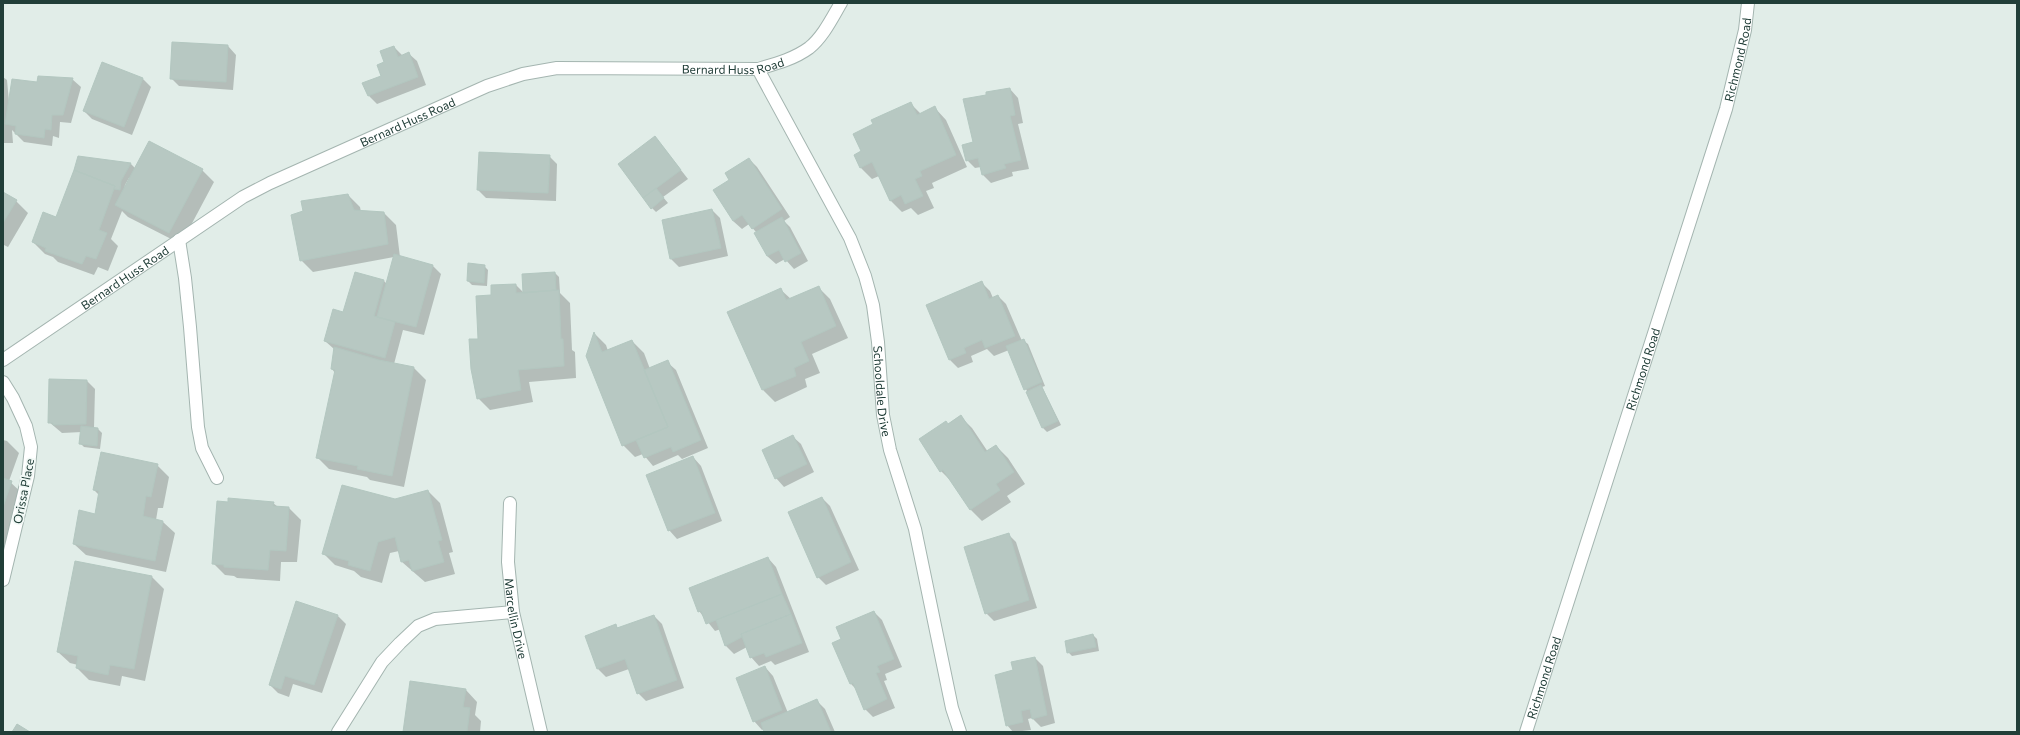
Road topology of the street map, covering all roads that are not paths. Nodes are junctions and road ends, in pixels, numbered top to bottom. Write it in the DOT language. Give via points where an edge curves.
graph roads {
  1 [pos="840,3"];
  2 [pos="1748,3"];
  3 [pos="758,69"];
  4 [pos="179,240"];
  5 [pos="3,360"];
  6 [pos="3,382"];
  7 [pos="217,478"];
  8 [pos="510,503"];
  9 [pos="3,580"];
  10 [pos="513,612"];
  11 [pos="338,732"];
  12 [pos="541,732"];
  13 [pos="960,732"];
  14 [pos="1526,732"];
  1 -- 3 [label="street, Bernard Huss Road" via="826,28 809,48 789,59"];
  2 -- 14 [label="street, Richmond Road" via="1726,109"];
  3 -- 4 [label="street, Bernard Huss Road" via="557,68 523,74 487,86 270,183 243,197"];
  3 -- 13 [label="street, Schooldale Drive" via="850,238 865,276 873,305 883,415 890,450 915,529 952,708"];
  4 -- 5 [label="street, Bernard Huss Road"];
  4 -- 7 [label="street" via="190,320 198,427 202,448"];
  6 -- 9 [label="street, Orissa Place" via="26,426 31,447 28,476"];
  8 -- 10 [label="street, Marcellin Drive" via="508,562"];
  10 -- 11 [label="street" via="435,619 418,626 382,662"];
  10 -- 12 [label="street, Marcellin Drive"];
}
